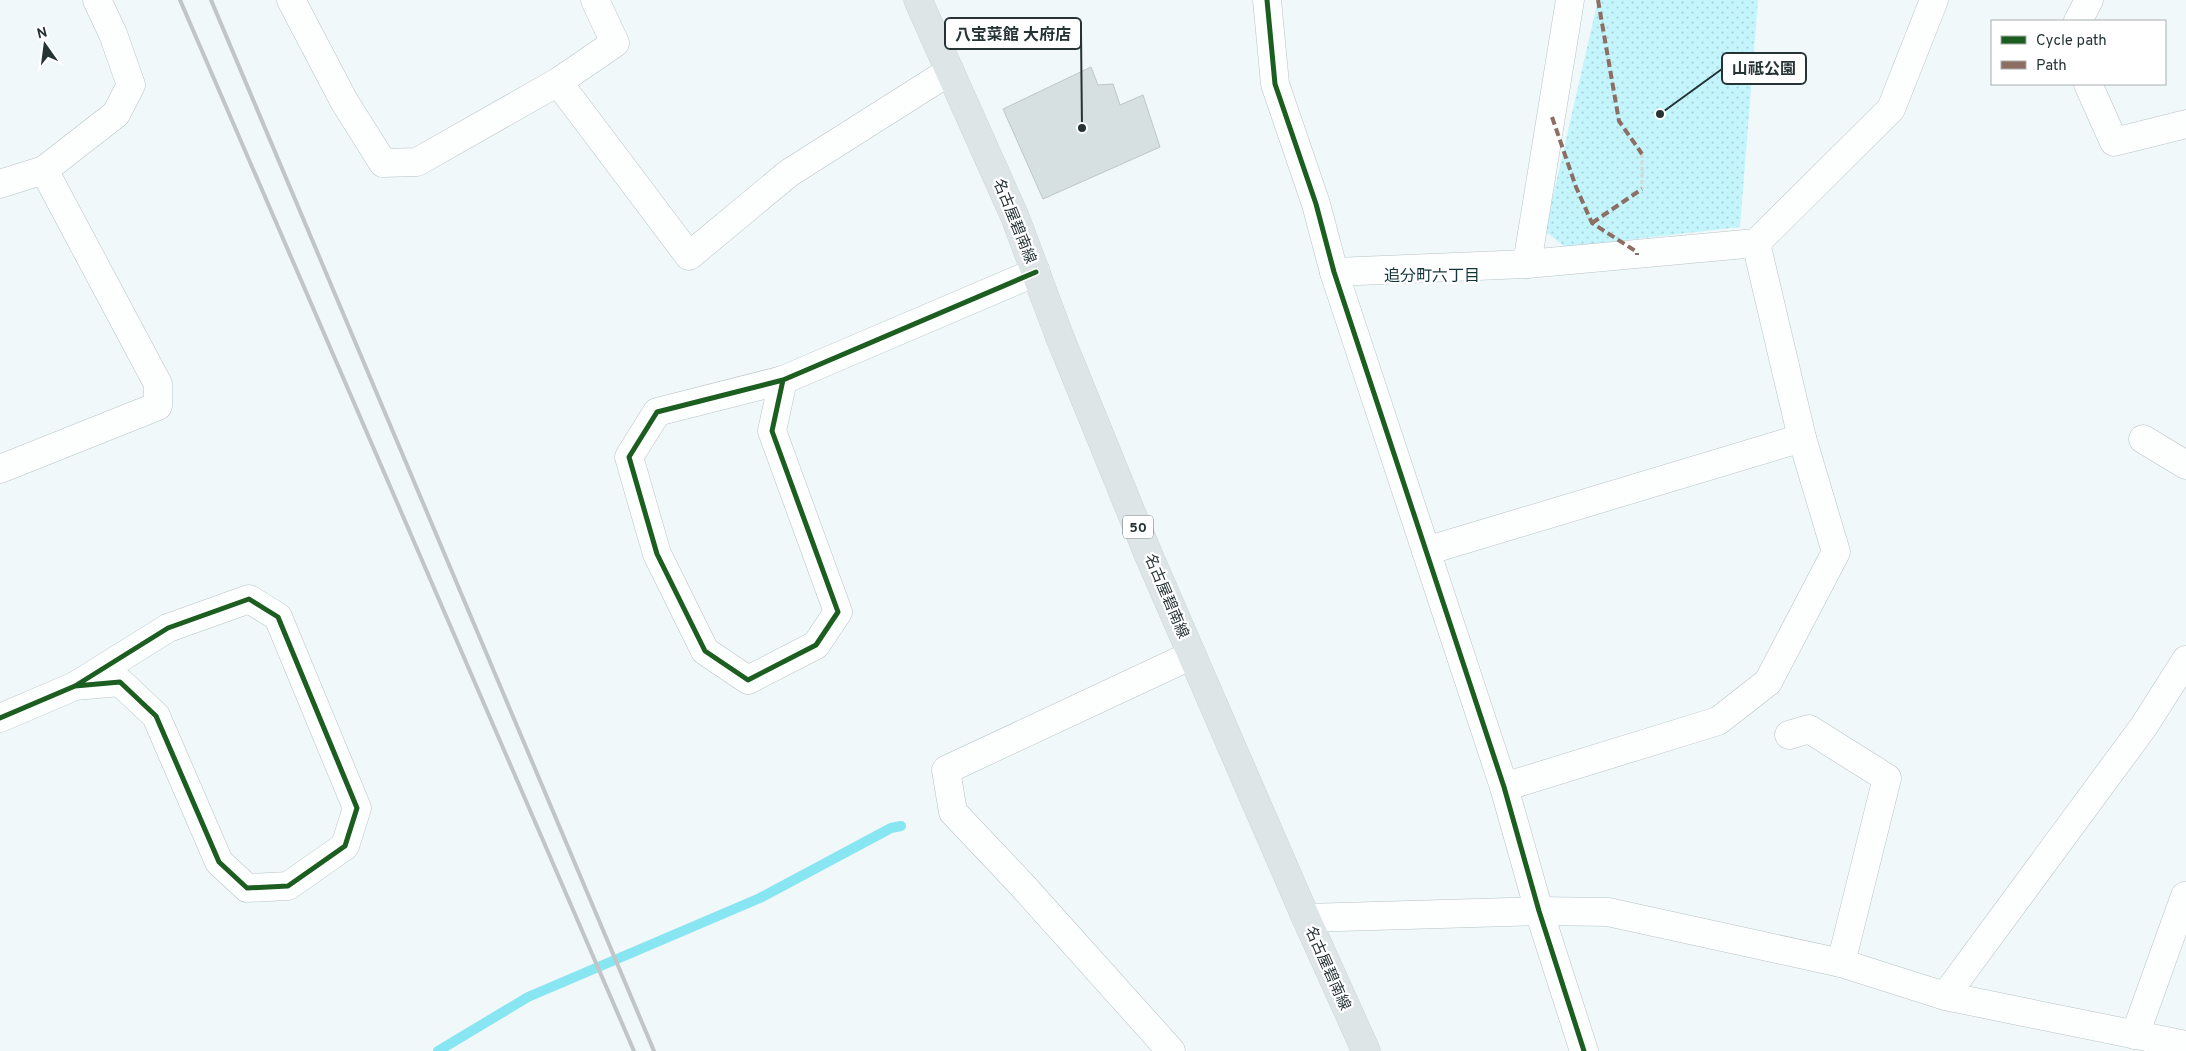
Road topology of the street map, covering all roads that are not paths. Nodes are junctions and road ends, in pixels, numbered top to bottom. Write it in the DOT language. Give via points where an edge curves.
graph roads {
  1 [pos="97,0"];
  2 [pos="291,0"];
  3 [pos="595,0"];
  4 [pos="918,0"];
  5 [pos="1267,0"];
  6 [pos="1570,0"];
  7 [pos="1934,0"];
  8 [pos="2089,0"];
  9 [pos="2079,20"];
  10 [pos="950,71"];
  11 [pos="558,82"];
  12 [pos="2088,85"];
  13 [pos="2186,124"];
  14 [pos="44,170"];
  15 [pos="0,184"];
  16 [pos="1756,243"];
  17 [pos="1526,264"];
  18 [pos="1036,272"];
  19 [pos="1334,272"];
  20 [pos="783,380"];
  21 [pos="1802,438"];
  22 [pos="2143,439"];
  23 [pos="2186,465"];
  24 [pos="0,469"];
  25 [pos="1426,551"];
  26 [pos="1192,654"];
  27 [pos="2186,660"];
  28 [pos="75,686"];
  29 [pos="0,718"];
  30 [pos="1790,735"];
  31 [pos="1504,787"];
  32 [pos="2185,896"];
  33 [pos="1539,911"];
  34 [pos="1306,918"];
  35 [pos="1841,963"];
  36 [pos="1945,996"];
  37 [pos="2135,1035"];
  38 [pos="2186,1045"];
  39 [pos="1171,1051"];
  40 [pos="1366,1051"];
  41 [pos="1584,1051"];
  1 -- 14 [label="street" via="131,85 116,114"];
  2 -- 11 [label="street" via="344,101 383,163 417,162"];
  3 -- 11 [label="street" via="615,43"];
  4 -- 10 [label="main road, 名古屋碧南線 / 50"];
  5 -- 19 [label="street" via="1275,84 1316,204"];
  6 -- 17 [label="street"];
  7 -- 16 [label="street" via="1891,109"];
  8 -- 9 [label="street"];
  10 -- 11 [label="street" via="789,173 689,256"];
  10 -- 18 [label="main road, 名古屋碧南線 / 50"];
  12 -- 13 [label="street" via="2114,142"];
  14 -- 15 [label="street"];
  14 -- 24 [label="street" via="158,384 158,406"];
  16 -- 17 [label="street"];
  16 -- 21 [label="street"];
  17 -- 19 [label="street"];
  18 -- 20 [label="street"];
  18 -- 26 [label="main road, 名古屋碧南線 / 50"];
  19 -- 25 [label="street"];
  20 -- 20 [label="street" via="772,431 838,612 816,645 748,680 705,651 657,554 629,457 656,412"];
  21 -- 25 [label="street"];
  21 -- 31 [label="street" via="1836,552 1768,682 1718,721"];
  22 -- 23 [label="street"];
  25 -- 31 [label="street"];
  26 -- 34 [label="main road, 名古屋碧南線 / 50"];
  26 -- 39 [label="street" via="946,770 953,812"];
  27 -- 36 [label="street" via="2144,726"];
  28 -- 28 [label="street" via="168,628 249,599 278,616 358,808 345,846 288,886 247,888 219,862 156,716 120,682"];
  28 -- 29 [label="street"];
  30 -- 35 [label="street" via="1809,729 1887,778"];
  31 -- 33 [label="street"];
  32 -- 37 [label="street"];
  33 -- 34 [label="street"];
  33 -- 35 [label="street" via="1608,912"];
  33 -- 41 [label="street"];
  34 -- 40 [label="main road, 名古屋碧南線 / 50"];
  35 -- 36 [label="street"];
  36 -- 37 [label="street"];
  37 -- 38 [label="street"];
}
